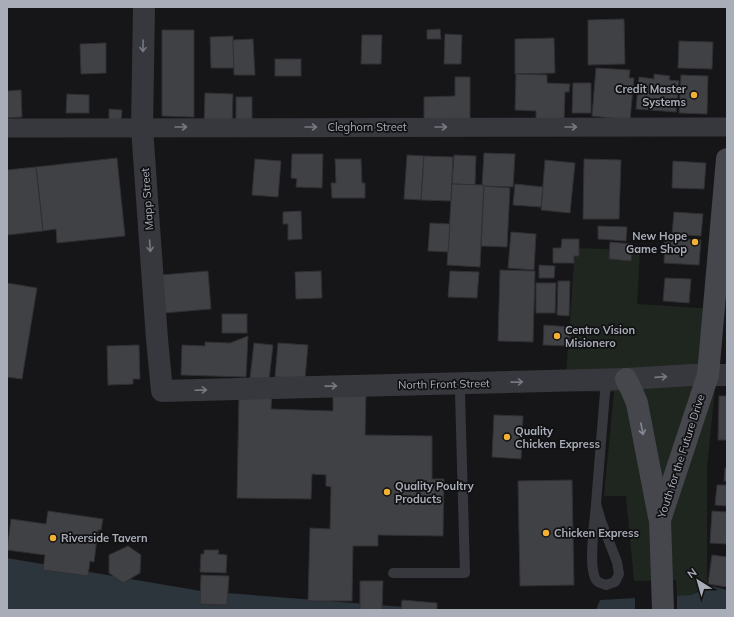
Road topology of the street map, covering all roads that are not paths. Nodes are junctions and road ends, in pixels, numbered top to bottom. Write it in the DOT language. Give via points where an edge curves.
graph roads {
  1 [pos="144,7"];
  2 [pos="727,127"];
  3 [pos="7,128"];
  4 [pos="142,128"];
  5 [pos="727,159"];
  6 [pos="717,375"];
  7 [pos="616,380"];
  8 [pos="162,391"];
  9 [pos="460,393"];
  10 [pos="596,504"];
  11 [pos="660,520"];
  12 [pos="393,573"];
  13 [pos="664,610"];
  1 -- 4 [label="street, Mapp Street, one-way"];
  4 -- 2 [label="street, Cleghorn Street, one-way"];
  3 -- 4 [label="street, Cleghorn Street"];
  4 -- 8 [label="street, Mapp Street, one-way"];
  5 -- 6 [label="main road, Youth for the Future Drive"];
  7 -- 6 [label="street, North Front Street, one-way"];
  6 -- 11 [label="main road, Youth for the Future Drive"];
  8 -- 7 [label="street, North Front Street, one-way"];
  7 -- 10 [label="lane"];
  7 -- 11 [label="main road, one-way" via="632,391 637,404"];
  9 -- 12 [label="lane" via="465,574"];
  10 -- 10 [label="lane" via="619,574 615,582 606,585 597,581 593,572"];
  11 -- 13 [label="main road, Youth for the Future Drive"];
}
